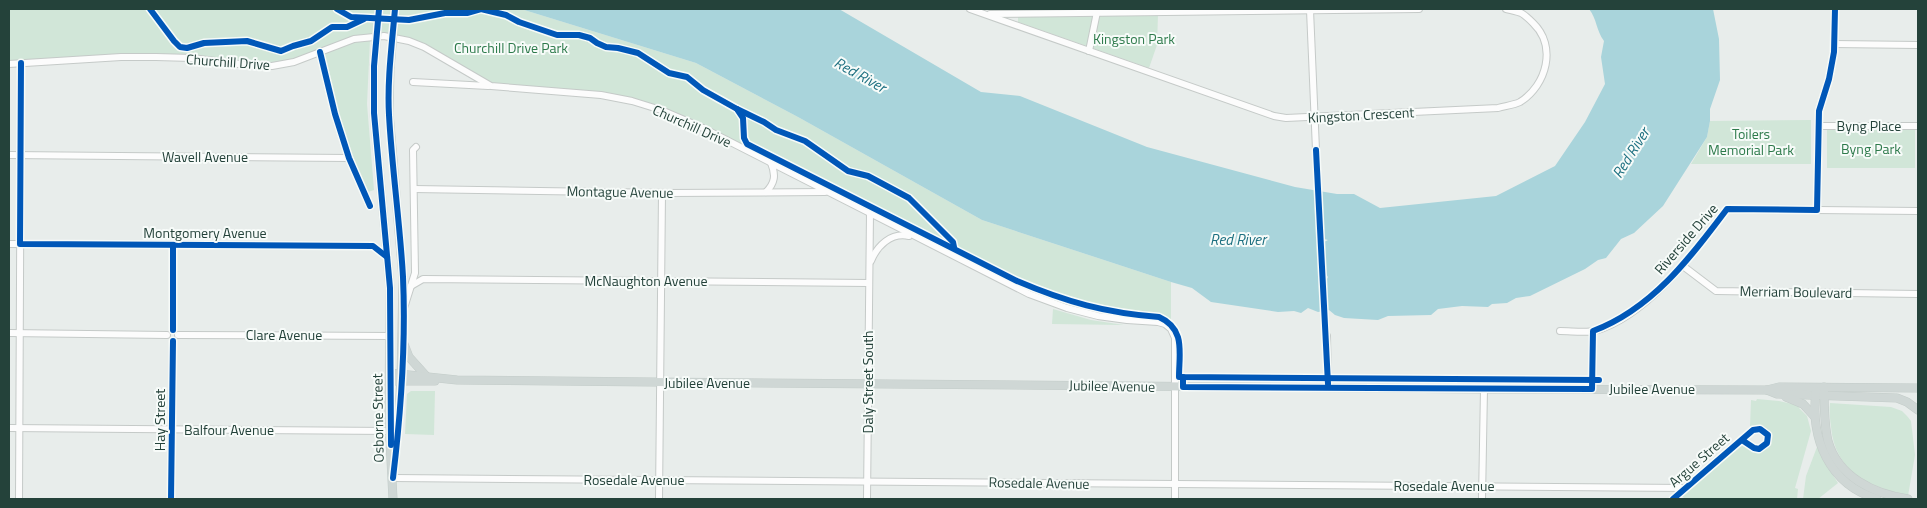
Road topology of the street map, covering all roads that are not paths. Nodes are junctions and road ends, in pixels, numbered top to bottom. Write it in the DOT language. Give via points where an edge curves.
graph roads {
  1 [pos="379,9"];
  2 [pos="395,9"];
  3 [pos="970,9"];
  4 [pos="1419,9"];
  5 [pos="1506,9"];
  6 [pos="1835,9"];
  7 [pos="1310,10"];
  8 [pos="1097,12"];
  9 [pos="983,14"];
  10 [pos="1834,44"];
  11 [pos="1918,44"];
  12 [pos="1088,51"];
  13 [pos="320,52"];
  14 [pos="21,62"];
  15 [pos="9,64"];
  16 [pos="413,82"];
  17 [pos="491,86"];
  18 [pos="1316,118"];
  19 [pos="1819,126"];
  20 [pos="1918,126"];
  21 [pos="416,147"];
  22 [pos="1316,150"];
  23 [pos="9,155"];
  24 [pos="20,155"];
  25 [pos="349,158"];
  26 [pos="771,163"];
  27 [pos="414,189"];
  28 [pos="766,192"];
  29 [pos="827,192"];
  30 [pos="662,193"];
  31 [pos="370,206"];
  32 [pos="1817,210"];
  33 [pos="1918,211"];
  34 [pos="870,213"];
  35 [pos="916,237"];
  36 [pos="9,244"];
  37 [pos="20,244"];
  38 [pos="173,245"];
  39 [pos="387,257"];
  40 [pos="869,264"];
  41 [pos="1683,266"];
  42 [pos="414,273"];
  43 [pos="423,280"];
  44 [pos="660,281"];
  45 [pos="868,283"];
  46 [pos="411,286"];
  47 [pos="1918,294"];
  48 [pos="402,319"];
  49 [pos="1560,331"];
  50 [pos="1593,331"];
  51 [pos="9,333"];
  52 [pos="19,333"];
  53 [pos="171,335"];
  54 [pos="390,336"];
  55 [pos="1326,336"];
  56 [pos="402,339"];
  57 [pos="390,377"];
  58 [pos="401,377"];
  59 [pos="427,377"];
  60 [pos="457,380"];
  61 [pos="660,382"];
  62 [pos="868,384"];
  63 [pos="1175,386"];
  64 [pos="1328,387"];
  65 [pos="1918,388"];
  66 [pos="1484,389"];
  67 [pos="1592,389"];
  68 [pos="1767,390"];
  69 [pos="1820,391"];
  70 [pos="1777,394"];
  71 [pos="1918,410"];
  72 [pos="1814,416"];
  73 [pos="9,428"];
  74 [pos="19,428"];
  75 [pos="172,430"];
  76 [pos="390,431"];
  77 [pos="1742,440"];
  78 [pos="392,478"];
  79 [pos="659,481"];
  80 [pos="867,481"];
  81 [pos="1175,484"];
  82 [pos="1482,486"];
  83 [pos="1686,488"];
  84 [pos="18,499"];
  85 [pos="171,499"];
  86 [pos="393,499"];
  87 [pos="659,499"];
  88 [pos="867,499"];
  89 [pos="1175,499"];
  90 [pos="1482,499"];
  91 [pos="1673,499"];
  92 [pos="1877,499"];
  93 [pos="1908,499"];
  1 -- 39 [label="main road, Osborne Street, bridge" via="374,114"];
  2 -- 48 [label="main road, Osborne Street, bridge" via="389,113 403,278"];
  3 -- 9 [label="street, Kingston Crescent"];
  4 -- 7 [label="street"];
  5 -- 18 [label="street, Kingston Crescent" via="1522,13 1537,27 1544,40 1547,63 1542,80 1518,103 1498,108"];
  6 -- 10 [label="street"];
  7 -- 8 [label="street"];
  7 -- 18 [label="street"];
  8 -- 9 [label="street"];
  8 -- 12 [label="street"];
  9 -- 12 [label="street, Kingston Crescent"];
  10 -- 11 [label="street"];
  10 -- 19 [label="street" via="1829,79 1819,111"];
  12 -- 18 [label="street, Kingston Crescent" via="1274,116"];
  13 -- 14 [label="street, Churchill Drive" via="272,66 156,57"];
  13 -- 17 [label="street, Churchill Drive" via="354,39 396,38 424,47"];
  13 -- 25 [label="street"];
  14 -- 15 [label="street, Churchill Drive"];
  14 -- 24 [label="street"];
  16 -- 17 [label="street, Churchill Drive"];
  17 -- 26 [label="street, Churchill Drive" via="569,91 632,101 683,119"];
  18 -- 22 [label="street"];
  19 -- 20 [label="street, Byng Place"];
  19 -- 32 [label="street"];
  21 -- 27 [label="street, Osborne Street" via="413,150"];
  23 -- 24 [label="street, Wavell Avenue"];
  24 -- 25 [label="street, Wavell Avenue"];
  24 -- 37 [label="street"];
  25 -- 31 [label="street"];
  26 -- 28 [label="street" via="774,180"];
  26 -- 29 [label="street, Churchill Drive"];
  27 -- 30 [label="street, Montague Avenue"];
  27 -- 42 [label="street, Osborne Street"];
  28 -- 29 [label="street, Montague Avenue"];
  28 -- 30 [label="street, Montague Avenue"];
  29 -- 34 [label="street, Churchill Drive"];
  30 -- 44 [label="street"];
  32 -- 33 [label="street"];
  32 -- 41 [label="street, Riverside Drive" via="1727,209"];
  34 -- 35 [label="street, Churchill Drive"];
  34 -- 40 [label="street, Daly Street South"];
  35 -- 40 [label="street, Daly Street South" via="905,235 885,241 875,250"];
  35 -- 63 [label="street, Churchill Drive" via="1049,302 1098,316 1165,324 1175,338"];
  36 -- 37 [label="street, Montgomery Avenue"];
  37 -- 38 [label="street, Montgomery Avenue"];
  37 -- 52 [label="street"];
  38 -- 39 [label="street, Montgomery Avenue" via="372,246"];
  38 -- 53 [label="street, Hay Street"];
  39 -- 54 [label="main road, Osborne Street"];
  40 -- 45 [label="street, Daly Street South"];
  41 -- 47 [label="street, Merriam Boulevard" via="1716,291"];
  41 -- 50 [label="street, Riverside Drive" via="1637,309"];
  42 -- 43 [label="street"];
  42 -- 46 [label="street, Osborne Street"];
  43 -- 44 [label="street, McNaughton Avenue"];
  43 -- 46 [label="street, McNaughton Avenue"];
  44 -- 45 [label="street, McNaughton Avenue"];
  44 -- 61 [label="street"];
  45 -- 62 [label="street, Daly Street South"];
  46 -- 48 [label="street, Osborne Street"];
  48 -- 56 [label="main road, Osborne Street"];
  49 -- 50 [label="street"];
  50 -- 67 [label="street"];
  51 -- 52 [label="street"];
  52 -- 53 [label="street"];
  52 -- 74 [label="street"];
  53 -- 54 [label="street, Clare Avenue" via="175,340 178,335"];
  53 -- 75 [label="street, Hay Street"];
  54 -- 57 [label="main road, Osborne Street"];
  55 -- 64 [label="street"];
  56 -- 58 [label="main road, Osborne Street"];
  56 -- 59 [label="main road" via="409,356"];
  57 -- 58 [label="main road, Jubilee Avenue"];
  57 -- 76 [label="main road, Osborne Street"];
  58 -- 59 [label="main road, Jubilee Avenue"];
  58 -- 60 [label="main road, Jubilee Avenue" via="426,382"];
  58 -- 78 [label="main road, Osborne Street"];
  59 -- 60 [label="main road, Jubilee Avenue"];
  60 -- 61 [label="main road, Jubilee Avenue"];
  61 -- 62 [label="main road, Jubilee Avenue"];
  61 -- 79 [label="street"];
  62 -- 63 [label="main road, Jubilee Avenue"];
  62 -- 80 [label="street, Daly Street South"];
  63 -- 64 [label="main road, Jubilee Avenue"];
  63 -- 81 [label="street"];
  64 -- 66 [label="main road, Jubilee Avenue"];
  65 -- 69 [label="main road, Jubilee Avenue"];
  66 -- 67 [label="main road, Jubilee Avenue"];
  66 -- 82 [label="street"];
  67 -- 68 [label="main road, Jubilee Avenue"];
  68 -- 69 [label="main road, Jubilee Avenue" via="1780,387"];
  68 -- 70 [label="main road, Jubilee Avenue"];
  69 -- 70 [label="main road, Jubilee Avenue"];
  69 -- 71 [label="main road, Jubilee Avenue" via="1892,397"];
  69 -- 72 [label="main road"];
  69 -- 93 [label="main road" via="1829,444 1841,466 1860,483"];
  70 -- 72 [label="main road" via="1798,401"];
  72 -- 92 [label="main road" via="1822,450 1834,470 1849,485"];
  73 -- 74 [label="street, Balfour Avenue"];
  74 -- 75 [label="street, Balfour Avenue"];
  74 -- 84 [label="street"];
  75 -- 76 [label="street, Balfour Avenue"];
  75 -- 85 [label="street, Hay Street"];
  76 -- 78 [label="main road, Osborne Street"];
  77 -- 83 [label="street, Argue Street"];
  78 -- 79 [label="street, Rosedale Avenue"];
  78 -- 86 [label="main road, Osborne Street"];
  79 -- 80 [label="street, Rosedale Avenue"];
  79 -- 87 [label="street"];
  80 -- 81 [label="street, Rosedale Avenue"];
  80 -- 88 [label="street, Daly Street South"];
  81 -- 82 [label="street, Rosedale Avenue"];
  81 -- 89 [label="street"];
  82 -- 83 [label="street, Rosedale Avenue"];
  82 -- 90 [label="street"];
  83 -- 91 [label="street, Argue Street"];
}
